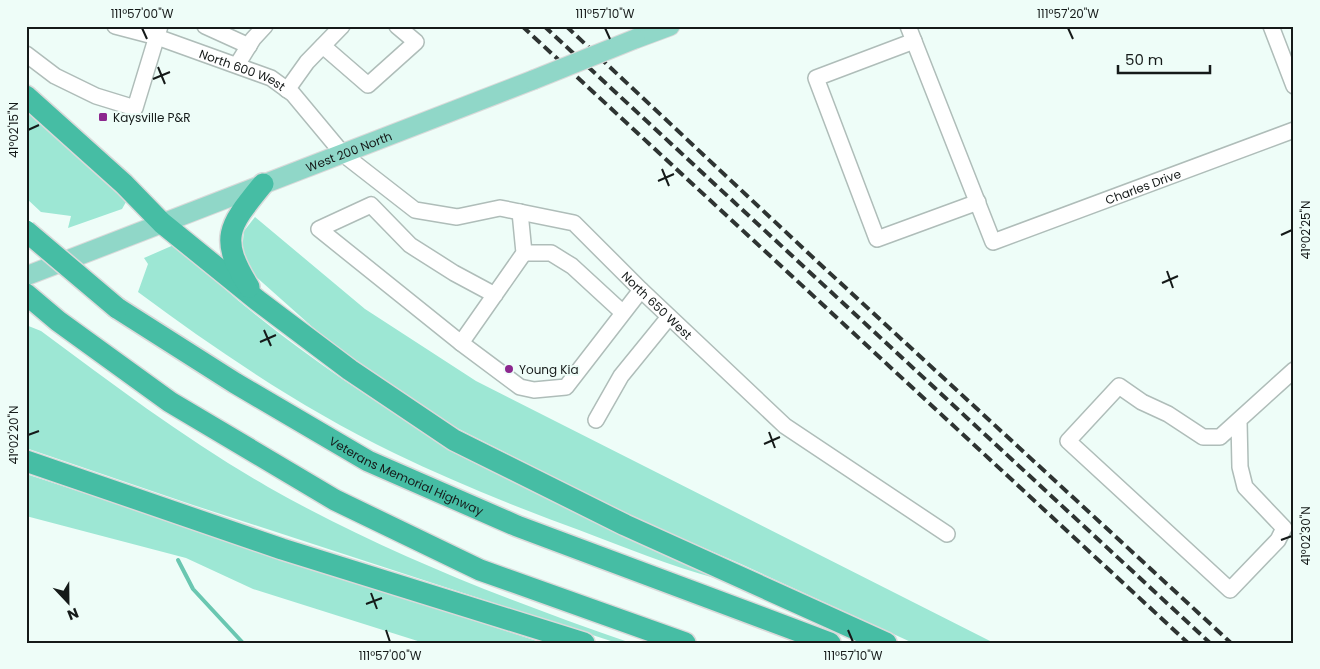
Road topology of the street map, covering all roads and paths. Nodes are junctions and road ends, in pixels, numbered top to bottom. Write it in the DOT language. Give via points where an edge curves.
graph roads {
  1 [pos="115,26"];
  2 [pos="205,26"];
  3 [pos="265,26"];
  4 [pos="342,26"];
  5 [pos="397,26"];
  6 [pos="670,26"];
  7 [pos="908,26"];
  8 [pos="1271,26"];
  9 [pos="158,32"];
  10 [pos="914,41"];
  11 [pos="248,46"];
  12 [pos="323,46"];
  13 [pos="26,54"];
  14 [pos="237,65"];
  15 [pos="1294,86"];
  16 [pos="287,90"];
  17 [pos="26,96"];
  18 [pos="1294,130"];
  19 [pos="343,154"];
  20 [pos="263,184"];
  21 [pos="978,202"];
  22 [pos="520,212"];
  23 [pos="162,223"];
  24 [pos="26,231"];
  25 [pos="524,253"];
  26 [pos="26,276"];
  27 [pos="640,290"];
  28 [pos="26,294"];
  29 [pos="494,295"];
  30 [pos="257,300"];
  31 [pos="622,312"];
  32 [pos="669,318"];
  33 [pos="461,342"];
  34 [pos="1294,370"];
  35 [pos="596,420"];
  36 [pos="1239,421"];
  37 [pos="26,461"];
  38 [pos="947,534"];
  39 [pos="584,643"];
  40 [pos="685,643"];
  41 [pos="830,643"];
  42 [pos="886,643"];
  1 -- 9 [label="street, North 600 West"];
  2 -- 11 [label="street"];
  3 -- 11 [label="street"];
  4 -- 12 [label="street"];
  5 -- 12 [label="street" via="416,42 368,85"];
  6 -- 19 [label="main road, West 200 North, bridge"];
  7 -- 10 [label="street"];
  8 -- 15 [label="street"];
  9 -- 13 [label="street" via="135,108 96,96 55,76"];
  9 -- 14 [label="street, North 600 West"];
  10 -- 21 [label="street"];
  10 -- 21 [label="street" via="816,78 877,239"];
  11 -- 14 [label="street"];
  12 -- 16 [label="street"];
  14 -- 16 [label="street, North 600 West" via="271,78"];
  16 -- 19 [label="street, North 600 West"];
  17 -- 23 [label="highway" via="124,184"];
  18 -- 21 [label="street, Charles Drive" via="994,242"];
  19 -- 20 [label="main road, West 200 North"];
  19 -- 22 [label="street, North 650 West" via="415,210 457,217 500,208"];
  20 -- 23 [label="main road, West 200 North"];
  20 -- 30 [label="highway" via="238,215 230,238 236,266"];
  22 -- 25 [label="street"];
  22 -- 27 [label="street, North 650 West" via="574,224"];
  23 -- 26 [label="main road, West 200 North"];
  23 -- 30 [label="highway"];
  24 -- 41 [label="highway, Veterans Memorial Highway, bridge" via="117,308 235,383 368,461 516,526"];
  25 -- 29 [label="street"];
  25 -- 31 [label="street" via="551,253 572,266"];
  27 -- 31 [label="street"];
  27 -- 32 [label="street, North 650 West"];
  28 -- 40 [label="highway" via="170,402 335,500 480,570"];
  29 -- 33 [label="street"];
  29 -- 33 [label="street" via="410,245 371,206 319,229"];
  30 -- 42 [label="highway" via="350,370 454,440 625,525"];
  31 -- 33 [label="street" via="566,387 534,390 520,387"];
  32 -- 35 [label="street" via="632,361"];
  32 -- 38 [label="street, North 650 West" via="785,426"];
  34 -- 36 [label="street"];
  36 -- 36 [label="street" via="1240,467 1245,487 1284,528 1278,540 1230,590 1068,441 1119,386 1202,437 1220,437"];
  37 -- 39 [label="highway" via="282,549"];
}
